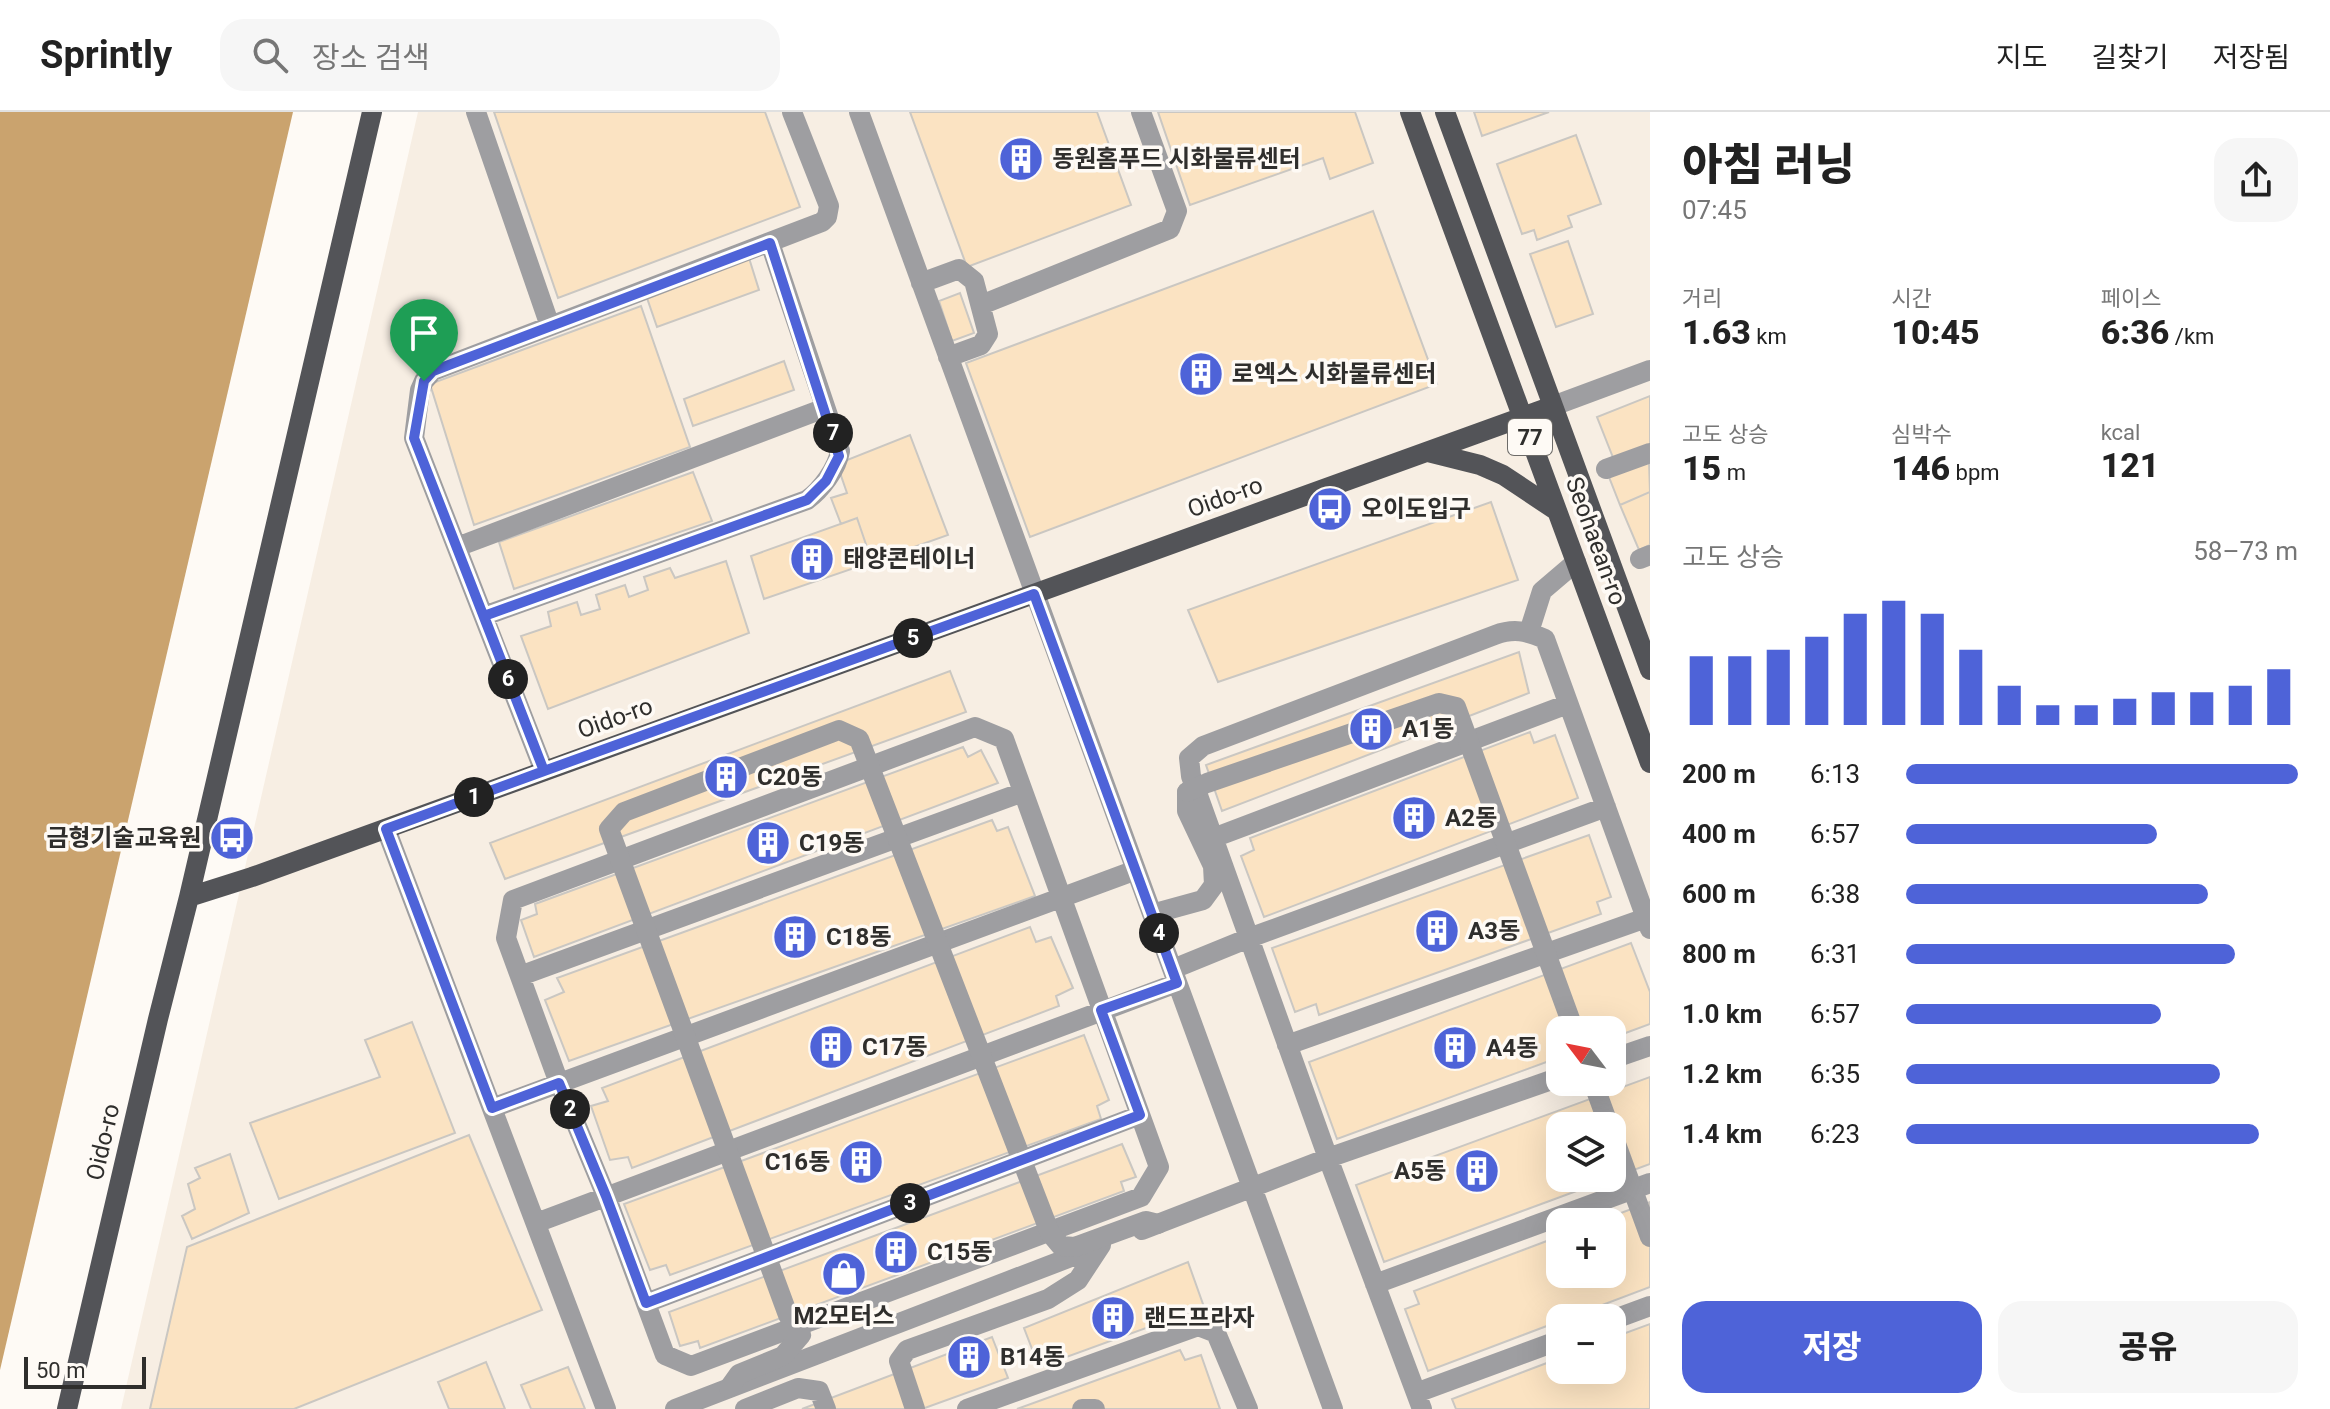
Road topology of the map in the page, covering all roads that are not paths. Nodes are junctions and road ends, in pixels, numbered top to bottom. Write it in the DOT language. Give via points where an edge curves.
graph roads {
  1 [pos="372,112"];
  2 [pos="476,112"];
  3 [pos="792,112"];
  4 [pos="859,112"];
  5 [pos="1141,112"];
  6 [pos="1410,112"];
  7 [pos="1445,112"];
  8 [pos="770,243"];
  9 [pos="921,283"];
  10 [pos="981,305"];
  11 [pos="550,326"];
  12 [pos="948,357"];
  13 [pos="1650,370"];
  14 [pos="1553,406"];
  15 [pos="825,408"];
  16 [pos="1523,417"];
  17 [pos="1428,452"];
  18 [pos="1650,453"];
  19 [pos="1606,469"];
  20 [pos="1557,511"];
  21 [pos="457,547"];
  22 [pos="1576,562"];
  23 [pos="1034,594"];
  24 [pos="484,616"];
  25 [pos="1529,632"];
  26 [pos="1650,670"];
  27 [pos="1568,704"];
  28 [pos="1650,763"];
  29 [pos="544,771"];
  30 [pos="1023,792"];
  31 [pos="1606,807"];
  32 [pos="386,829"];
  33 [pos="1213,838"];
  34 [pos="1136,870"];
  35 [pos="189,897"];
  36 [pos="1061,898"];
  37 [pos="1152,914"];
  38 [pos="1648,924"];
  39 [pos="1249,938"];
  40 [pos="520,976"];
  41 [pos="1175,976"];
  42 [pos="1101,1010"];
  43 [pos="1569,1016"];
  44 [pos="1287,1045"];
  45 [pos="1650,1046"];
  46 [pos="1626,1054"];
  47 [pos="1546,1082"];
  48 [pos="559,1083"];
  49 [pos="492,1108"];
  50 [pos="1140,1115"];
  51 [pos="1328,1158"];
  52 [pos="1626,1171"];
  53 [pos="1650,1183"];
  54 [pos="1251,1190"];
  55 [pos="606,1196"];
  56 [pos="536,1223"];
  57 [pos="1158,1224"];
  58 [pos="1650,1237"];
  59 [pos="1101,1245"];
  60 [pos="1375,1284"];
  61 [pos="646,1303"];
  62 [pos="1650,1306"];
  63 [pos="1626,1315"];
  64 [pos="1546,1346"];
  65 [pos="729,1388"];
  66 [pos="1419,1401"];
  67 [pos="67,1409"];
  68 [pos="606,1409"];
  69 [pos="675,1409"];
  70 [pos="745,1409"];
  71 [pos="826,1409"];
  72 [pos="915,1409"];
  73 [pos="967,1409"];
  74 [pos="1082,1409"];
  75 [pos="1095,1409"];
  76 [pos="1248,1409"];
  77 [pos="1333,1409"];
  1 -- 35 [label="main road"];
  2 -- 11 [label="street"];
  3 -- 8 [label="street" via="829,206 822,222"];
  4 -- 9 [label="street"];
  5 -- 10 [label="street" via="1177,211 1170,229"];
  6 -- 16 [label="main road, Seohaean-ro / 77"];
  7 -- 14 [label="main road, Seohaean-ro / 77"];
  8 -- 11 [label="street"];
  8 -- 15 [label="street"];
  9 -- 10 [label="street" via="959,269 974,281"];
  9 -- 12 [label="street"];
  10 -- 12 [label="street" via="988,328 985,340"];
  11 -- 21 [label="street" via="433,371 424,381 414,438"];
  12 -- 23 [label="street"];
  13 -- 14 [label="street"];
  14 -- 16 [label="main road, Oido-ro"];
  14 -- 26 [label="main road, Seohaean-ro / 77"];
  15 -- 21 [label="street"];
  15 -- 24 [label="street" via="839,456 826,481 807,500"];
  16 -- 17 [label="main road, Oido-ro"];
  16 -- 20 [label="main road, Seohaean-ro / 77"];
  17 -- 20 [label="main road" via="1503,475"];
  17 -- 23 [label="main road, Oido-ro"];
  18 -- 19 [label="street"];
  20 -- 22 [label="main road, Seohaean-ro / 77"];
  21 -- 24 [label="street"];
  22 -- 25 [label="street" via="1542,591"];
  22 -- 28 [label="main road, Seohaean-ro / 77"];
  23 -- 29 [label="main road, Oido-ro"];
  23 -- 34 [label="street"];
  24 -- 29 [label="street"];
  25 -- 27 [label="street" via="1545,639"];
  25 -- 33 [label="street" via="1513,629 1495,635 1203,746 1189,758"];
  27 -- 31 [label="street"];
  27 -- 33 [label="street"];
  29 -- 32 [label="main road, Oido-ro"];
  30 -- 36 [label="street"];
  30 -- 40 [label="street"];
  30 -- 40 [label="street" via="1004,739 975,727 513,900 506,938"];
  31 -- 38 [label="street"];
  31 -- 39 [label="street"];
  32 -- 35 [label="main road, Oido-ro"];
  32 -- 49 [label="street"];
  33 -- 39 [label="street"];
  34 -- 36 [label="street"];
  34 -- 37 [label="street"];
  35 -- 67 [label="main road, Oido-ro"];
  36 -- 42 [label="street"];
  36 -- 48 [label="street"];
  37 -- 41 [label="street"];
  37 -- 43 [label="street, bridge" via="1203,900 1214,885 1213,866 1187,811 1187,792 1439,703 1456,707"];
  38 -- 44 [label="street"];
  39 -- 41 [label="street"];
  39 -- 44 [label="street"];
  40 -- 48 [label="street"];
  41 -- 42 [label="street"];
  41 -- 54 [label="street"];
  42 -- 50 [label="street"];
  42 -- 55 [label="street"];
  44 -- 51 [label="street"];
  45 -- 46 [label="street"];
  47 -- 51 [label="street"];
  48 -- 49 [label="street"];
  48 -- 55 [label="street"];
  49 -- 56 [label="street"];
  50 -- 61 [label="street"];
  50 -- 61 [label="street" via="1159,1167 1141,1197 691,1366 665,1355"];
  51 -- 54 [label="street"];
  51 -- 60 [label="street"];
  52 -- 58 [label="street, bridge"];
  53 -- 60 [label="street"];
  54 -- 57 [label="street"];
  54 -- 77 [label="street"];
  55 -- 56 [label="street"];
  55 -- 61 [label="street"];
  56 -- 68 [label="street"];
  57 -- 59 [label="street"];
  57 -- 65 [label="street, bridge" via="1146,1221 1075,1247 1061,1246 1050,1233 859,739 839,730 638,806 609,829 788,1315 801,1335 783,1356 739,1374"];
  59 -- 65 [label="street"];
  59 -- 72 [label="street" via="1078,1280 1048,1299 907,1350 899,1361"];
  60 -- 66 [label="street"];
  62 -- 63 [label="street"];
  64 -- 66 [label="street"];
  65 -- 69 [label="street"];
  70 -- 71 [label="street" via="798,1388 819,1391"];
  73 -- 76 [label="street" via="1198,1326 1216,1333"];
  74 -- 75 [label="street"];
}
